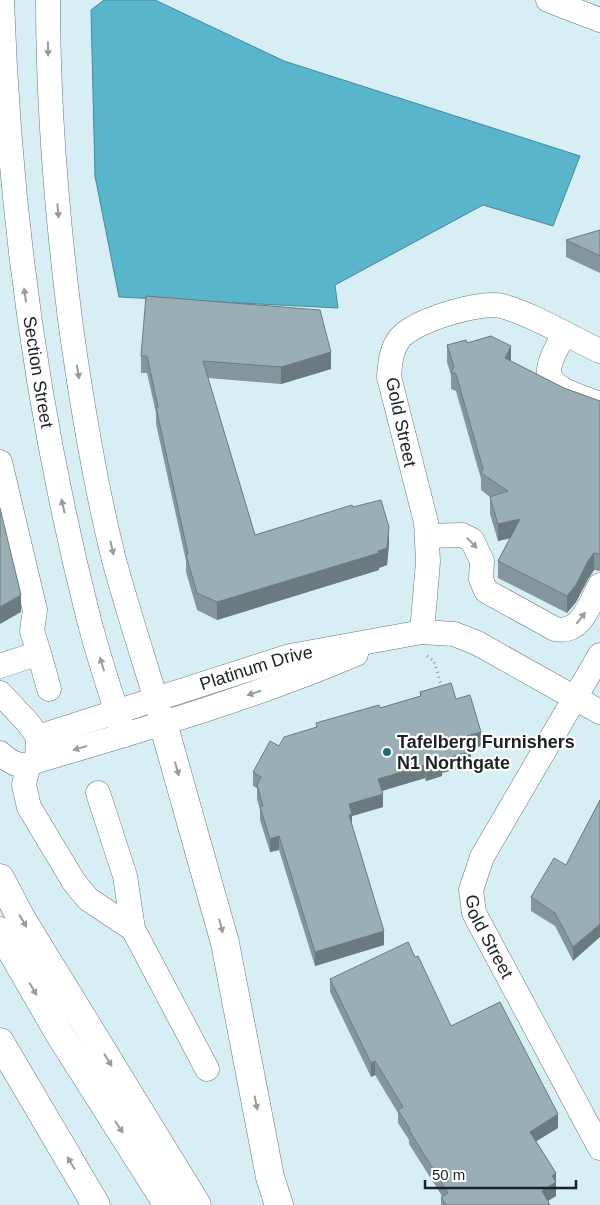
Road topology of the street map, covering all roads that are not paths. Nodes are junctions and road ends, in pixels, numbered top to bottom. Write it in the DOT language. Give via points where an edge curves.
graph roads {
  1 [pos="2,0"];
  2 [pos="48,0"];
  3 [pos="548,0"];
  4 [pos="600,20"];
  5 [pos="564,334"];
  6 [pos="600,351"];
  7 [pos="600,404"];
  8 [pos="0,462"];
  9 [pos="427,536"];
  10 [pos="600,586"];
  11 [pos="414,640"];
  12 [pos="38,653"];
  13 [pos="600,655"];
  14 [pos="0,666"];
  15 [pos="49,689"];
  16 [pos="0,693"];
  17 [pos="576,698"];
  18 [pos="116,711"];
  19 [pos="159,711"];
  20 [pos="600,712"];
  21 [pos="124,735"];
  22 [pos="38,736"];
  23 [pos="0,753"];
  24 [pos="32,763"];
  25 [pos="98,793"];
  26 [pos="0,878"];
  27 [pos="133,929"];
  28 [pos="0,931"];
  29 [pos="0,1042"];
  30 [pos="0,1065"];
  31 [pos="207,1069"];
  32 [pos="40,1113"];
  33 [pos="600,1148"];
  34 [pos="96,1205"];
  35 [pos="168,1205"];
  36 [pos="197,1205"];
  37 [pos="279,1205"];
  18 -- 1 [label="street, Section Street, one-way" via="89,620 42,402 12,184"];
  2 -- 19 [label="street, one-way" via="51,120 62,259 76,365 114,559"];
  3 -- 4 [label="street"];
  5 -- 6 [label="street, Gold Street"];
  5 -- 7 [label="street" via="549,370 551,379 558,386"];
  5 -- 9 [label="street, Gold Street" via="501,306 481,306 422,323 401,337 392,354 388,377"];
  8 -- 12 [label="street" via="35,610 32,631"];
  9 -- 10 [label="street, one-way" via="462,535 472,540 482,561 481,579 486,592 555,629 562,630 580,622"];
  9 -- 11 [label="street, Gold Street" via="428,562"];
  11 -- 17 [label="street, Platinum Drive" via="454,634 477,643"];
  11 -- 19 [label="street, Platinum Drive" via="300,678"];
  12 -- 14 [label="street"];
  12 -- 15 [label="street"];
  13 -- 17 [label="street, Gold Street"];
  16 -- 22 [label="street"];
  17 -- 20 [label="street, Platinum Drive"];
  17 -- 33 [label="street, Gold Street" via="482,857 471,890 474,913"];
  18 -- 19 [label="street, Platinum Drive"];
  18 -- 21 [label="street, Section Street"];
  18 -- 22 [label="street, Platinum Drive"];
  19 -- 21 [label="street, Platinum Drive"];
  19 -- 37 [label="highway, one-way" via="226,943 270,1177"];
  21 -- 24 [label="street, Platinum Drive, one-way"];
  22 -- 24 [label="street"];
  23 -- 24 [label="street" via="12,764"];
  24 -- 27 [label="street" via="24,785 29,807 74,882 88,899"];
  25 -- 27 [label="street" via="125,876"];
  26 -- 36 [label="highway, one-way" via="21,918"];
  27 -- 31 [label="street"];
  28 -- 35 [label="highway, one-way" via="60,1035"];
  29 -- 32 [label="highway"];
  30 -- 32 [label="highway"];
  34 -- 32 [label="highway, one-way"];
}
